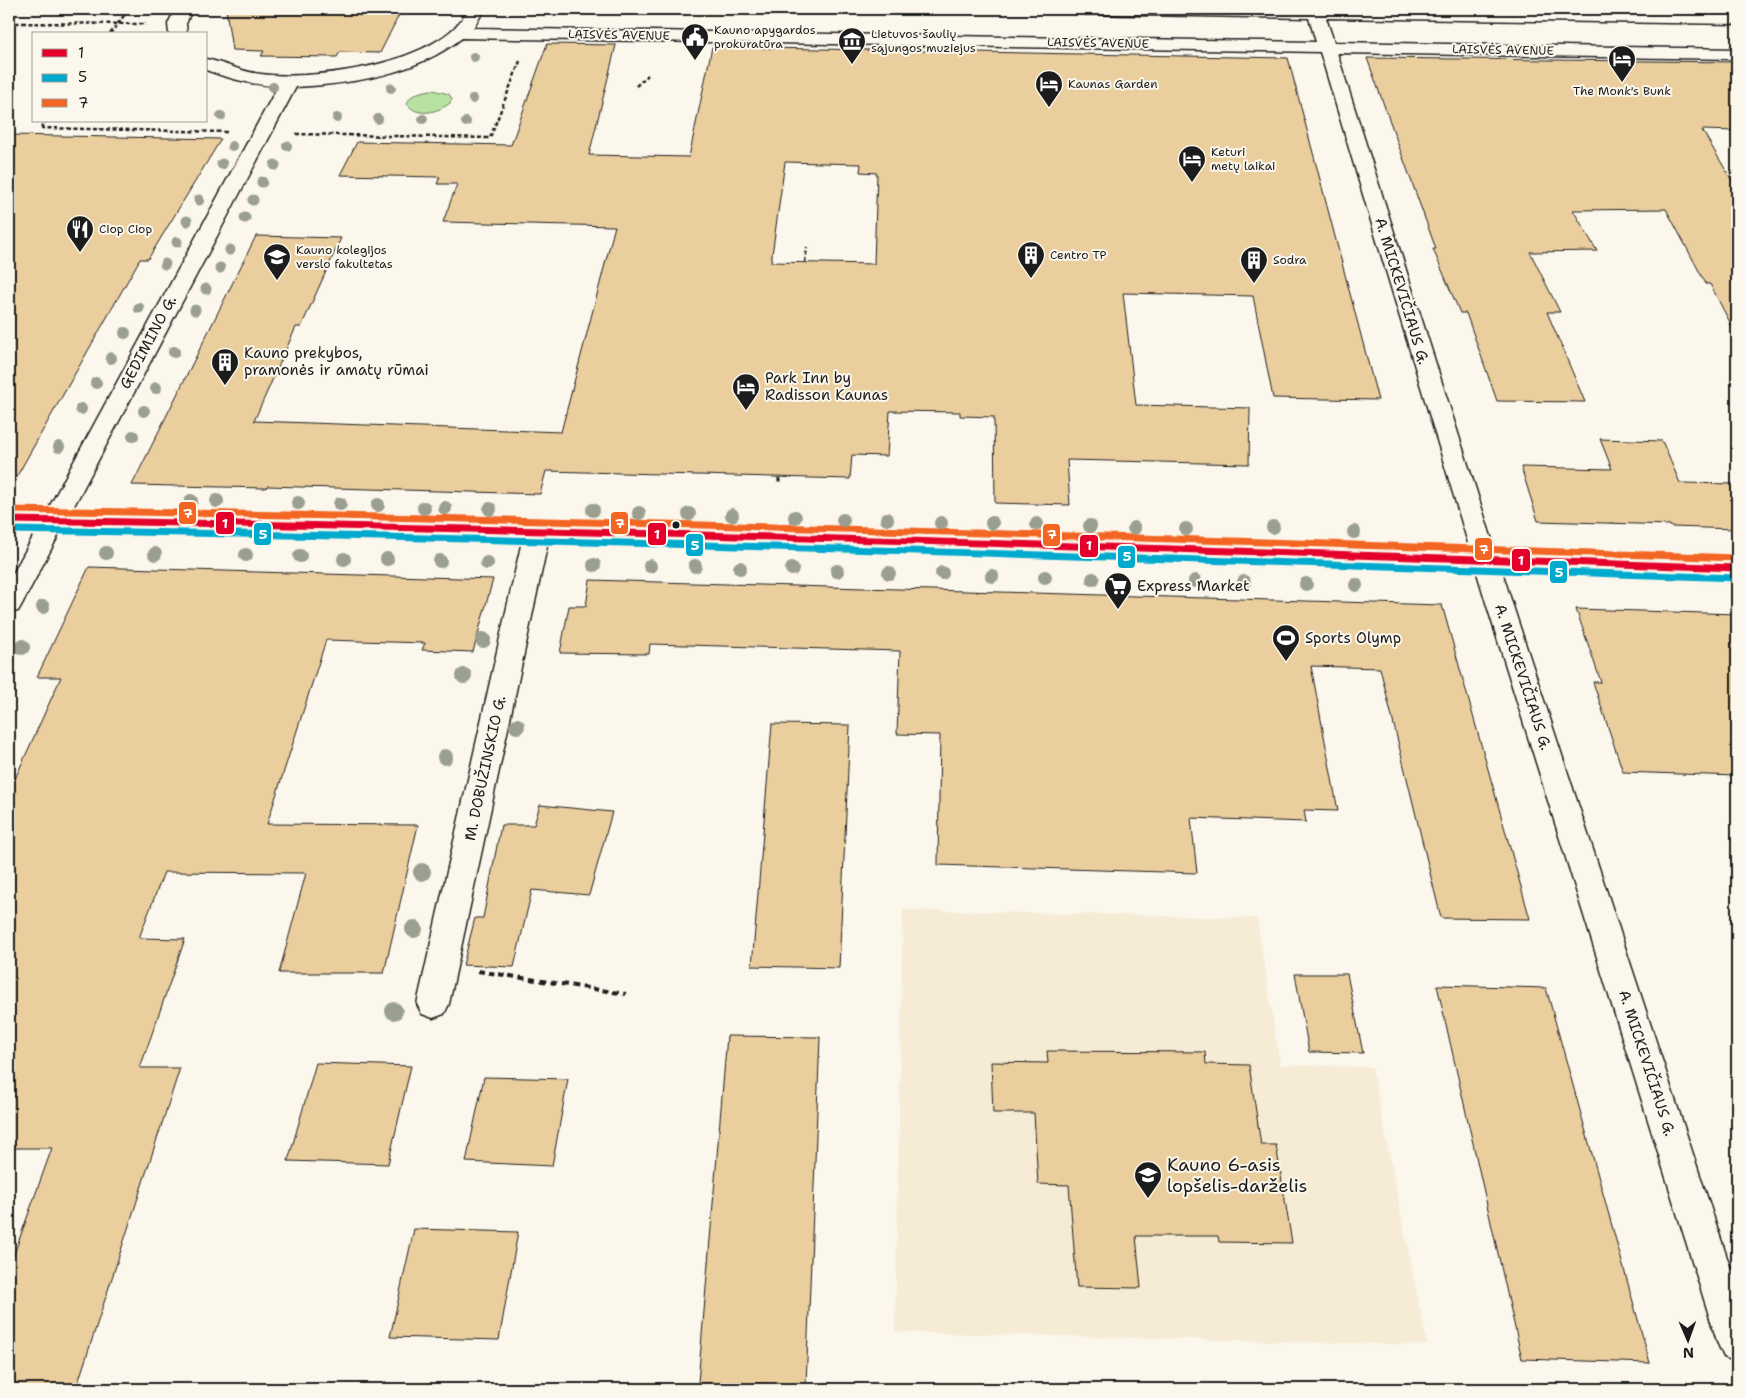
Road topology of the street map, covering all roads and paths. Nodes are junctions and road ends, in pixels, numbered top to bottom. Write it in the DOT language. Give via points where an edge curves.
graph roads {
  1 [pos="129,9"];
  2 [pos="1086,9"];
  3 [pos="1316,11"];
  4 [pos="480,14"];
  5 [pos="1737,19"];
  6 [pos="179,22"];
  7 [pos="9,23"];
  8 [pos="118,24"];
  9 [pos="1302,30"];
  10 [pos="112,32"];
  11 [pos="460,32"];
  12 [pos="530,34"];
  13 [pos="1330,36"];
  14 [pos="1737,54"];
  15 [pos="208,65"];
  16 [pos="648,75"];
  17 [pos="290,81"];
  18 [pos="636,86"];
  19 [pos="45,122"];
  20 [pos="260,136"];
  21 [pos="807,247"];
  22 [pos="805,262"];
  23 [pos="779,478"];
  24 [pos="779,484"];
  25 [pos="9,520"];
  26 [pos="52,521"];
  27 [pos="537,532"];
  28 [pos="1486,561"];
  29 [pos="1737,568"];
  30 [pos="9,604"];
  31 [pos="441,967"];
  32 [pos="626,994"];
  33 [pos="433,1004"];
  34 [pos="1737,1344"];
  1 -- 8 [label="path"];
  2 -- 3 [label="street"];
  3 -- 5 [label="street"];
  3 -- 13 [label="street, A. MICKEVIČIAUS G."];
  4 -- 11 [label="street"];
  6 -- 8 [label="path"];
  7 -- 8 [label="path"];
  8 -- 10 [label="path"];
  9 -- 13 [label="street, LAISVĖS AVENUE"];
  11 -- 12 [label="street, LAISVĖS AVENUE"];
  11 -- 17 [label="street" via="430,52 388,68 340,78"];
  12 -- 13 [label="street, LAISVĖS AVENUE"];
  12 -- 20 [label="path" via="490,138"];
  13 -- 14 [label="street, LAISVĖS AVENUE"];
  13 -- 28 [label="street, A. MICKEVIČIAUS G."];
  15 -- 17 [label="street" via="236,75"];
  16 -- 18 [label="path"];
  17 -- 20 [label="street, GEDIMINO G."];
  19 -- 20 [label="path" via="41,128"];
  20 -- 26 [label="street, GEDIMINO G."];
  21 -- 22 [label="path"];
  23 -- 24 [label="path"];
  25 -- 26 [label="street"];
  26 -- 27 [label="street"];
  26 -- 30 [label="street, GEDIMINO G."];
  27 -- 28 [label="street" via="1143,547"];
  27 -- 31 [label="street, M. DOBUŽINSKIO G."];
  28 -- 29 [label="street"];
  28 -- 34 [label="street, A. MICKEVIČIAUS G."];
  31 -- 32 [label="path"];
  31 -- 33 [label="street, M. DOBUŽINSKIO G."];
}
